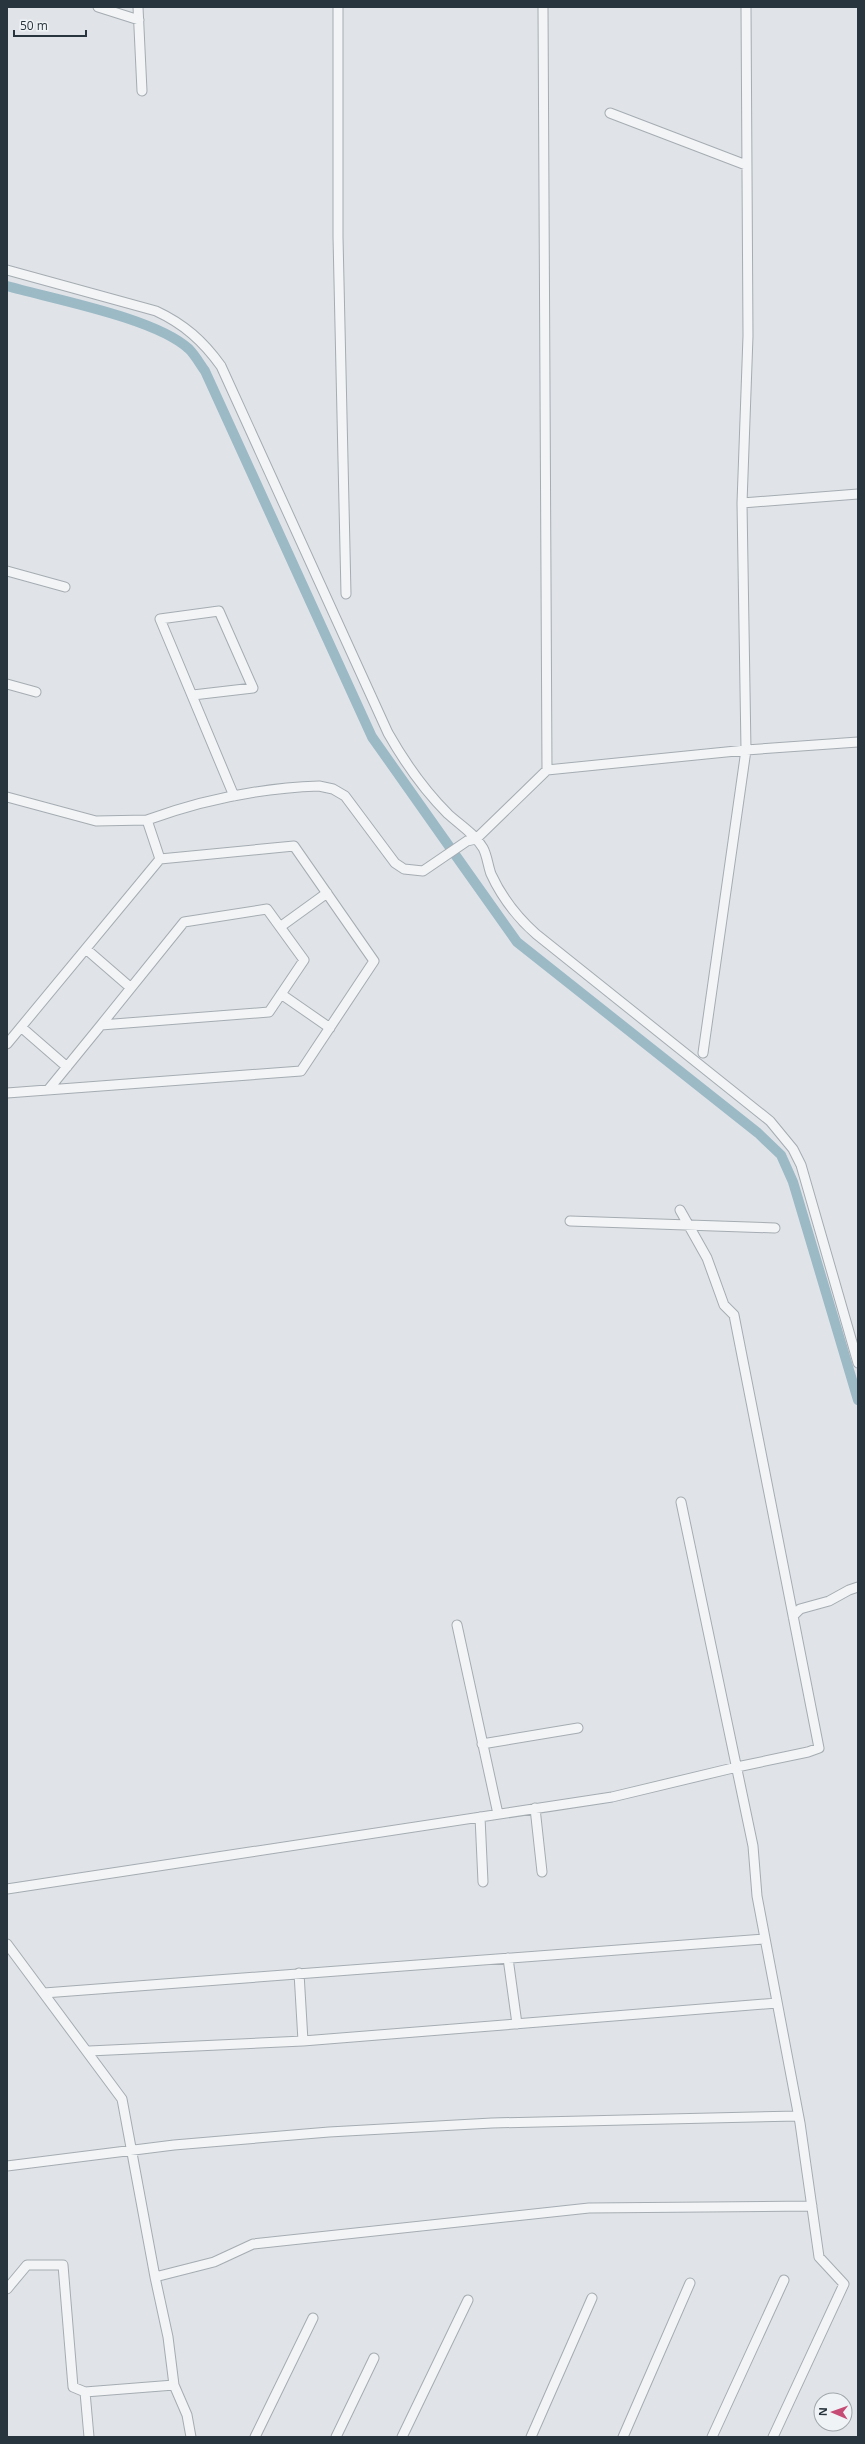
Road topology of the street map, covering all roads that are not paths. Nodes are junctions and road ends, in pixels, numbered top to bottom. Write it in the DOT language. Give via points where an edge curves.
graph roads {
  1 [pos="98,7"];
  2 [pos="138,7"];
  3 [pos="338,7"];
  4 [pos="543,7"];
  5 [pos="746,7"];
  6 [pos="139,20"];
  7 [pos="142,91"];
  8 [pos="610,113"];
  9 [pos="746,165"];
  10 [pos="7,270"];
  11 [pos="858,494"];
  12 [pos="742,503"];
  13 [pos="7,571"];
  14 [pos="65,587"];
  15 [pos="346,594"];
  16 [pos="7,684"];
  17 [pos="36,692"];
  18 [pos="193,695"];
  19 [pos="858,742"];
  20 [pos="746,750"];
  21 [pos="547,770"];
  22 [pos="234,796"];
  23 [pos="7,797"];
  24 [pos="147,820"];
  25 [pos="471,840"];
  26 [pos="160,859"];
  27 [pos="326,893"];
  28 [pos="280,927"];
  29 [pos="86,949"];
  30 [pos="131,988"];
  31 [pos="281,994"];
  32 [pos="101,1025"];
  33 [pos="21,1027"];
  34 [pos="330,1028"];
  35 [pos="7,1044"];
  36 [pos="703,1053"];
  37 [pos="67,1067"];
  38 [pos="48,1090"];
  39 [pos="7,1093"];
  40 [pos="680,1210"];
  41 [pos="570,1222"];
  42 [pos="689,1226"];
  43 [pos="775,1228"];
  44 [pos="858,1363"];
  45 [pos="681,1502"];
  46 [pos="858,1587"];
  47 [pos="793,1616"];
  48 [pos="457,1626"];
  49 [pos="578,1728"];
  50 [pos="482,1744"];
  51 [pos="737,1767"];
  52 [pos="535,1808"];
  53 [pos="498,1814"];
  54 [pos="480,1817"];
  55 [pos="542,1872"];
  56 [pos="483,1882"];
  57 [pos="7,1889"];
  58 [pos="765,1939"];
  59 [pos="8,1947"];
  60 [pos="508,1958"];
  61 [pos="299,1973"];
  62 [pos="44,1993"];
  63 [pos="777,2003"];
  64 [pos="517,2024"];
  65 [pos="303,2041"];
  66 [pos="88,2051"];
  67 [pos="798,2116"];
  68 [pos="133,2151"];
  69 [pos="7,2166"];
  70 [pos="812,2206"];
  71 [pos="155,2277"];
  72 [pos="784,2280"];
  73 [pos="690,2282"];
  74 [pos="7,2289"];
  75 [pos="592,2298"];
  76 [pos="468,2300"];
  77 [pos="314,2318"];
  78 [pos="374,2358"];
  79 [pos="174,2385"];
  80 [pos="85,2392"];
  81 [pos="89,2437"];
  82 [pos="191,2437"];
  83 [pos="255,2437"];
  84 [pos="336,2437"];
  85 [pos="402,2437"];
  86 [pos="531,2437"];
  87 [pos="623,2437"];
  88 [pos="712,2437"];
  89 [pos="773,2437"];
  1 -- 6 [label="street"];
  2 -- 6 [label="street"];
  3 -- 15 [label="street" via="338,237"];
  4 -- 21 [label="street"];
  5 -- 9 [label="street"];
  6 -- 7 [label="street"];
  8 -- 9 [label="street"];
  9 -- 12 [label="street" via="748,336"];
  10 -- 25 [label="street" via="156,311 187,328 208,348 221,366 388,733 424,787 448,814 468,829"];
  11 -- 12 [label="street"];
  12 -- 20 [label="street"];
  13 -- 14 [label="street"];
  16 -- 17 [label="street"];
  18 -- 18 [label="street" via="160,619 219,611 253,688"];
  18 -- 22 [label="street"];
  19 -- 20 [label="street"];
  20 -- 21 [label="street"];
  20 -- 36 [label="street"];
  21 -- 25 [label="street"];
  22 -- 24 [label="street" via="190,806"];
  22 -- 25 [label="street" via="305,786 333,789 355,806 395,863 413,872 423,872"];
  23 -- 24 [label="street" via="96,821"];
  24 -- 26 [label="street"];
  25 -- 44 [label="street" via="483,848 499,890 522,921 783,1134 801,1164"];
  26 -- 27 [label="street" via="294,846"];
  26 -- 29 [label="street"];
  27 -- 28 [label="street"];
  27 -- 34 [label="street" via="374,961"];
  28 -- 30 [label="street" via="267,910 184,922"];
  28 -- 31 [label="street" via="304,960"];
  29 -- 30 [label="street"];
  29 -- 33 [label="street"];
  30 -- 32 [label="street"];
  31 -- 32 [label="street" via="269,1012"];
  31 -- 34 [label="street"];
  32 -- 37 [label="street"];
  33 -- 35 [label="street"];
  33 -- 37 [label="street"];
  34 -- 38 [label="street" via="301,1071"];
  37 -- 38 [label="street"];
  38 -- 39 [label="street"];
  40 -- 42 [label="street"];
  41 -- 42 [label="street"];
  42 -- 43 [label="street"];
  42 -- 47 [label="street" via="707,1258 724,1305 734,1315"];
  45 -- 51 [label="street"];
  46 -- 47 [label="street" via="829,1602 800,1609"];
  47 -- 51 [label="street" via="819,1748"];
  48 -- 50 [label="street"];
  49 -- 50 [label="street"];
  50 -- 53 [label="street"];
  51 -- 52 [label="street" via="612,1797"];
  51 -- 58 [label="street" via="753,1846 757,1896"];
  52 -- 53 [label="street"];
  52 -- 55 [label="street"];
  53 -- 54 [label="street"];
  54 -- 56 [label="street"];
  54 -- 57 [label="street"];
  58 -- 60 [label="street"];
  58 -- 63 [label="street"];
  59 -- 62 [label="street"];
  60 -- 61 [label="street"];
  60 -- 64 [label="street"];
  61 -- 62 [label="street"];
  61 -- 65 [label="street"];
  62 -- 66 [label="street"];
  63 -- 64 [label="street"];
  63 -- 67 [label="street"];
  64 -- 65 [label="street"];
  65 -- 66 [label="street"];
  66 -- 68 [label="street" via="122,2099"];
  67 -- 68 [label="street" via="476,2124 321,2132"];
  67 -- 70 [label="street"];
  68 -- 69 [label="street"];
  68 -- 71 [label="street"];
  70 -- 71 [label="street" via="613,2208 538,2212 253,2244 214,2262"];
  70 -- 89 [label="street" via="819,2257 844,2284"];
  71 -- 79 [label="street" via="168,2337"];
  72 -- 88 [label="street"];
  73 -- 87 [label="street"];
  74 -- 80 [label="street" via="27,2265 63,2265 72,2387"];
  75 -- 86 [label="street"];
  76 -- 85 [label="street"];
  77 -- 83 [label="street"];
  78 -- 84 [label="street"];
  79 -- 80 [label="street"];
  79 -- 82 [label="street" via="187,2415"];
  80 -- 81 [label="street"];
}
